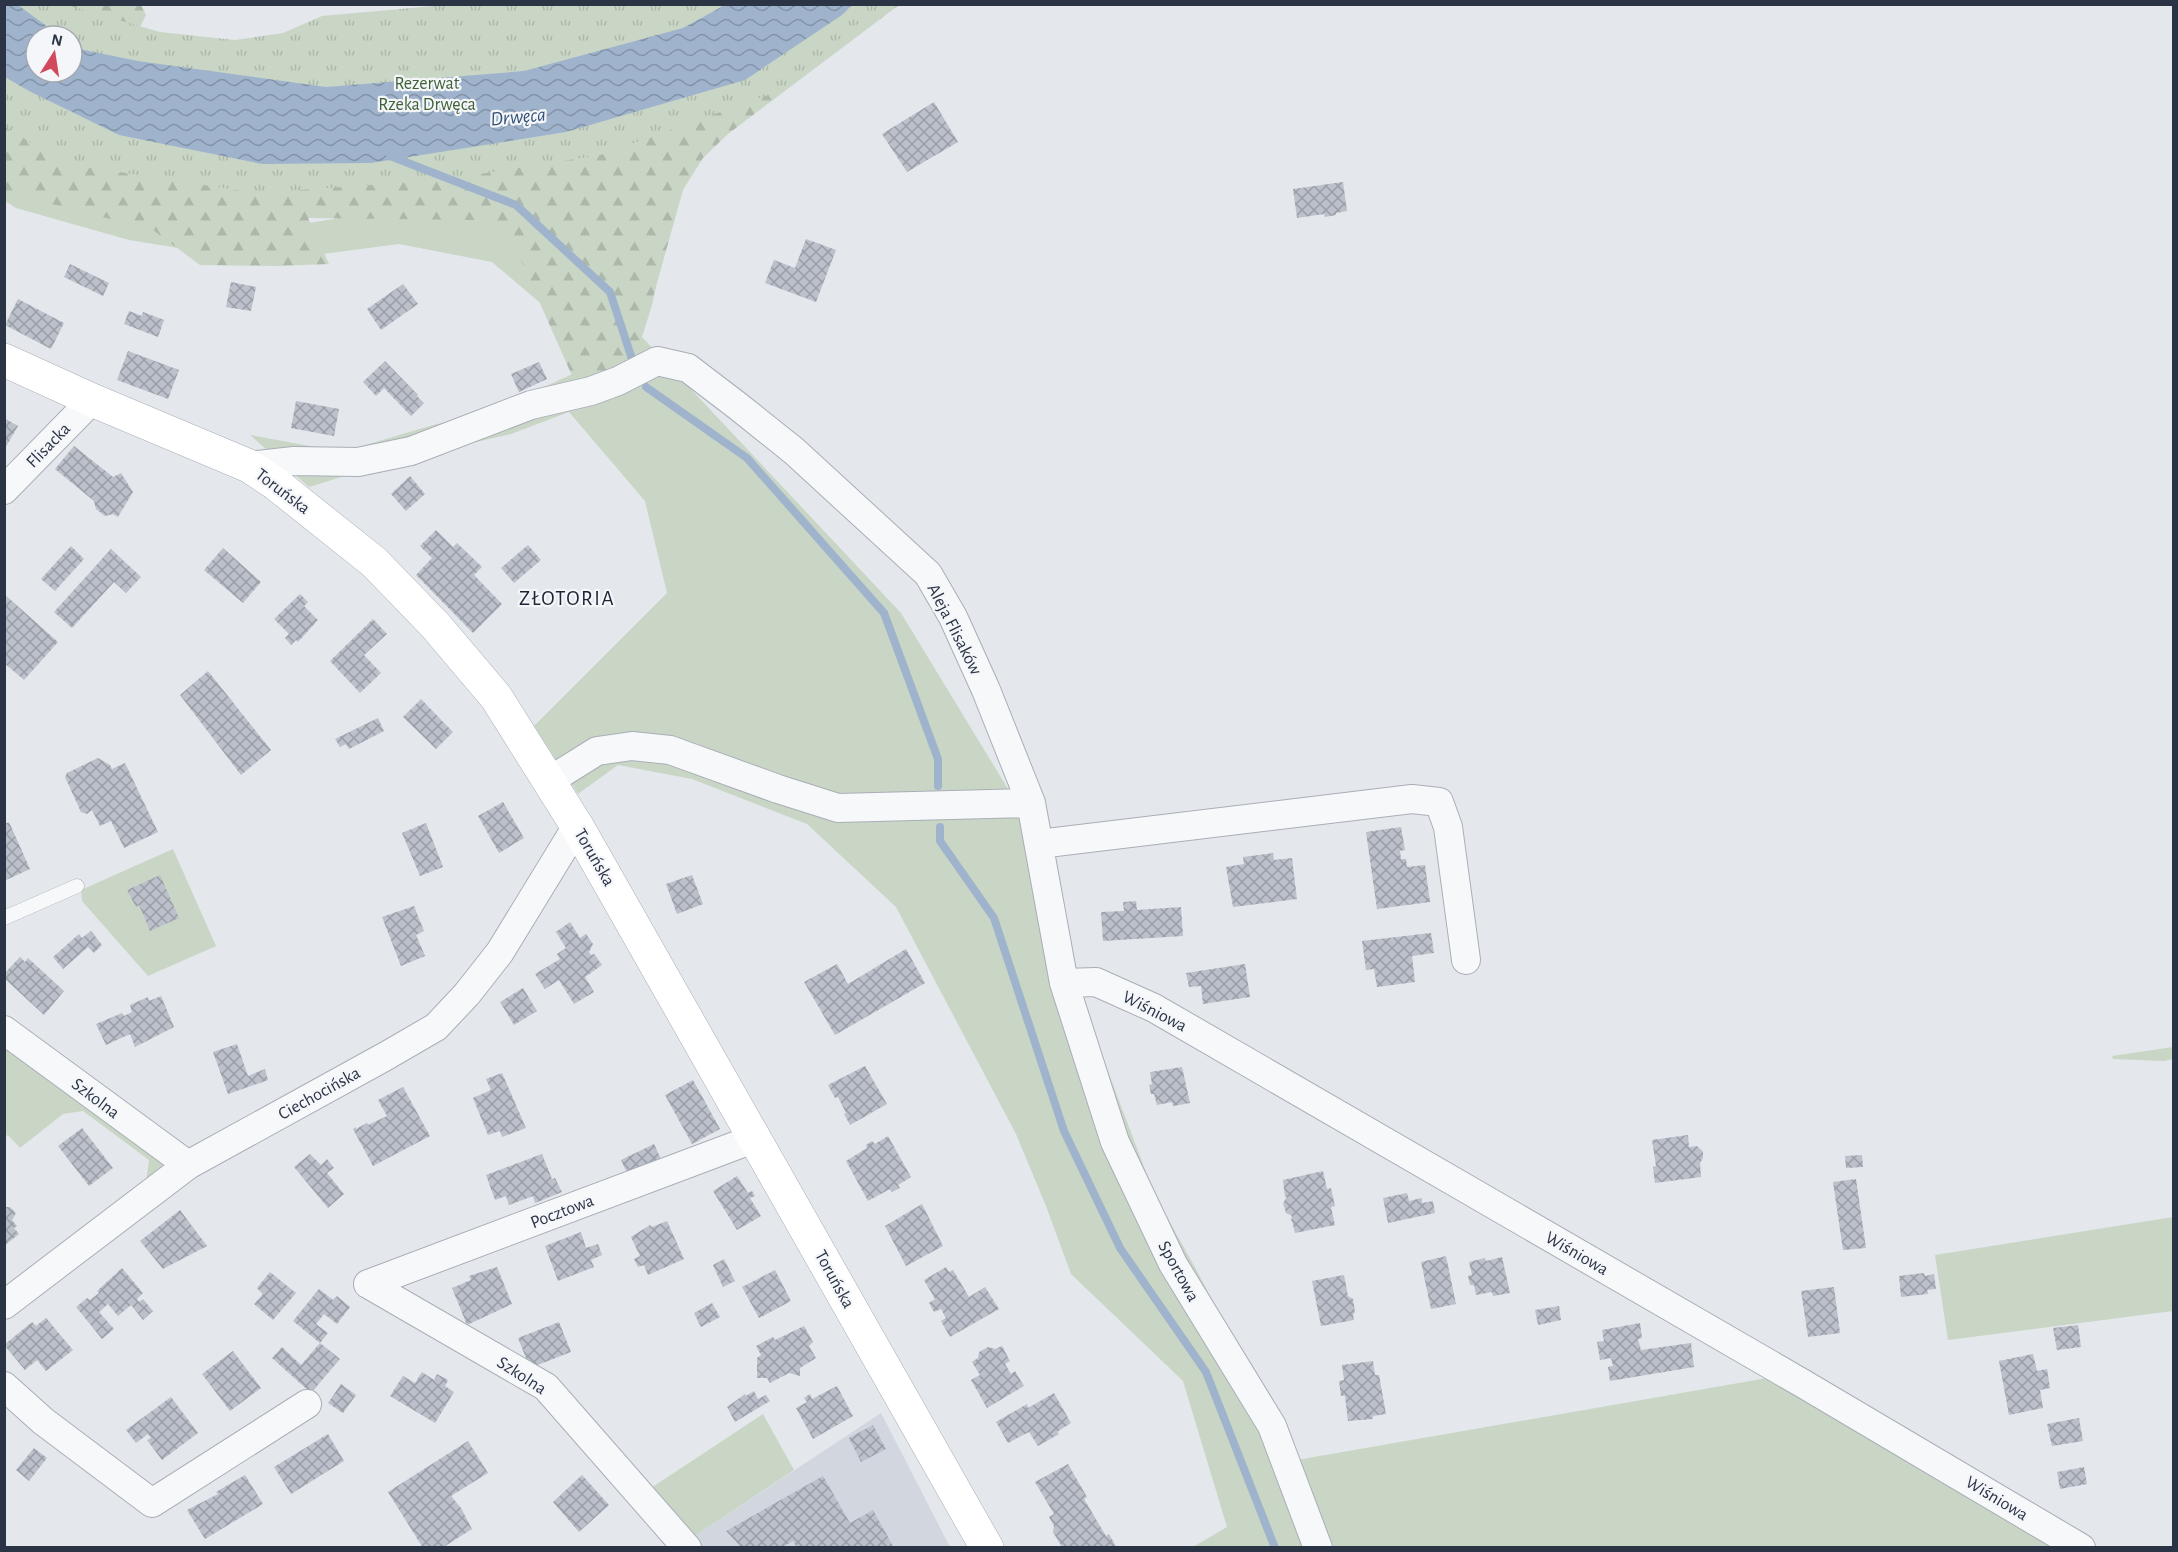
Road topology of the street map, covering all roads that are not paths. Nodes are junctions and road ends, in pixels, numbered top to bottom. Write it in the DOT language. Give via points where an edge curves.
graph roads {
  1 [pos="4,360"];
  2 [pos="92,400"];
  3 [pos="249,466"];
  4 [pos="4,490"];
  5 [pos="549,781"];
  6 [pos="1031,803"];
  7 [pos="577,826"];
  8 [pos="1039,844"];
  9 [pos="77,886"];
  10 [pos="4,918"];
  11 [pos="1466,960"];
  12 [pos="1064,982"];
  13 [pos="4,1030"];
  14 [pos="756,1138"];
  15 [pos="188,1166"];
  16 [pos="368,1284"];
  17 [pos="4,1305"];
  18 [pos="4,1386"];
  19 [pos="307,1404"];
  20 [pos="679,1538"];
  21 [pos="987,1548"];
  22 [pos="1318,1548"];
  23 [pos="2081,1548"];
  1 -- 2 [label="main road, Toruńska"];
  2 -- 3 [label="main road, Toruńska"];
  2 -- 4 [label="street, Flisacka"];
  3 -- 5 [label="main road, Toruńska" via="374,562 435,625 496,697"];
  3 -- 6 [label="street, Aleja Flisaków" via="294,461 358,462 411,450 531,405 600,388 657,361 688,368 794,452 928,574 953,617 986,690"];
  5 -- 6 [label="street" via="597,752 632,746 670,750 838,808"];
  5 -- 7 [label="main road, Toruńska"];
  6 -- 8 [label="street, Aleja Flisaków"];
  7 -- 14 [label="main road, Toruńska"];
  7 -- 15 [label="street, Ciechocińska" via="500,952 436,1027"];
  8 -- 11 [label="street" via="1412,799 1439,802 1448,827"];
  8 -- 12 [label="street, Aleja Flisaków"];
  9 -- 10 [label="lane"];
  12 -- 22 [label="street, Sportowa" via="1115,1142 1173,1264 1272,1426"];
  12 -- 23 [label="street, Wiśniowa" via="1096,982 1154,1008"];
  13 -- 15 [label="street, Szkolna"];
  14 -- 16 [label="street, Pocztowa"];
  14 -- 21 [label="main road, Toruńska"];
  15 -- 17 [label="street, Ciechocińska"];
  16 -- 20 [label="street, Szkolna" via="546,1388"];
  18 -- 19 [label="street" via="152,1503"];
}
